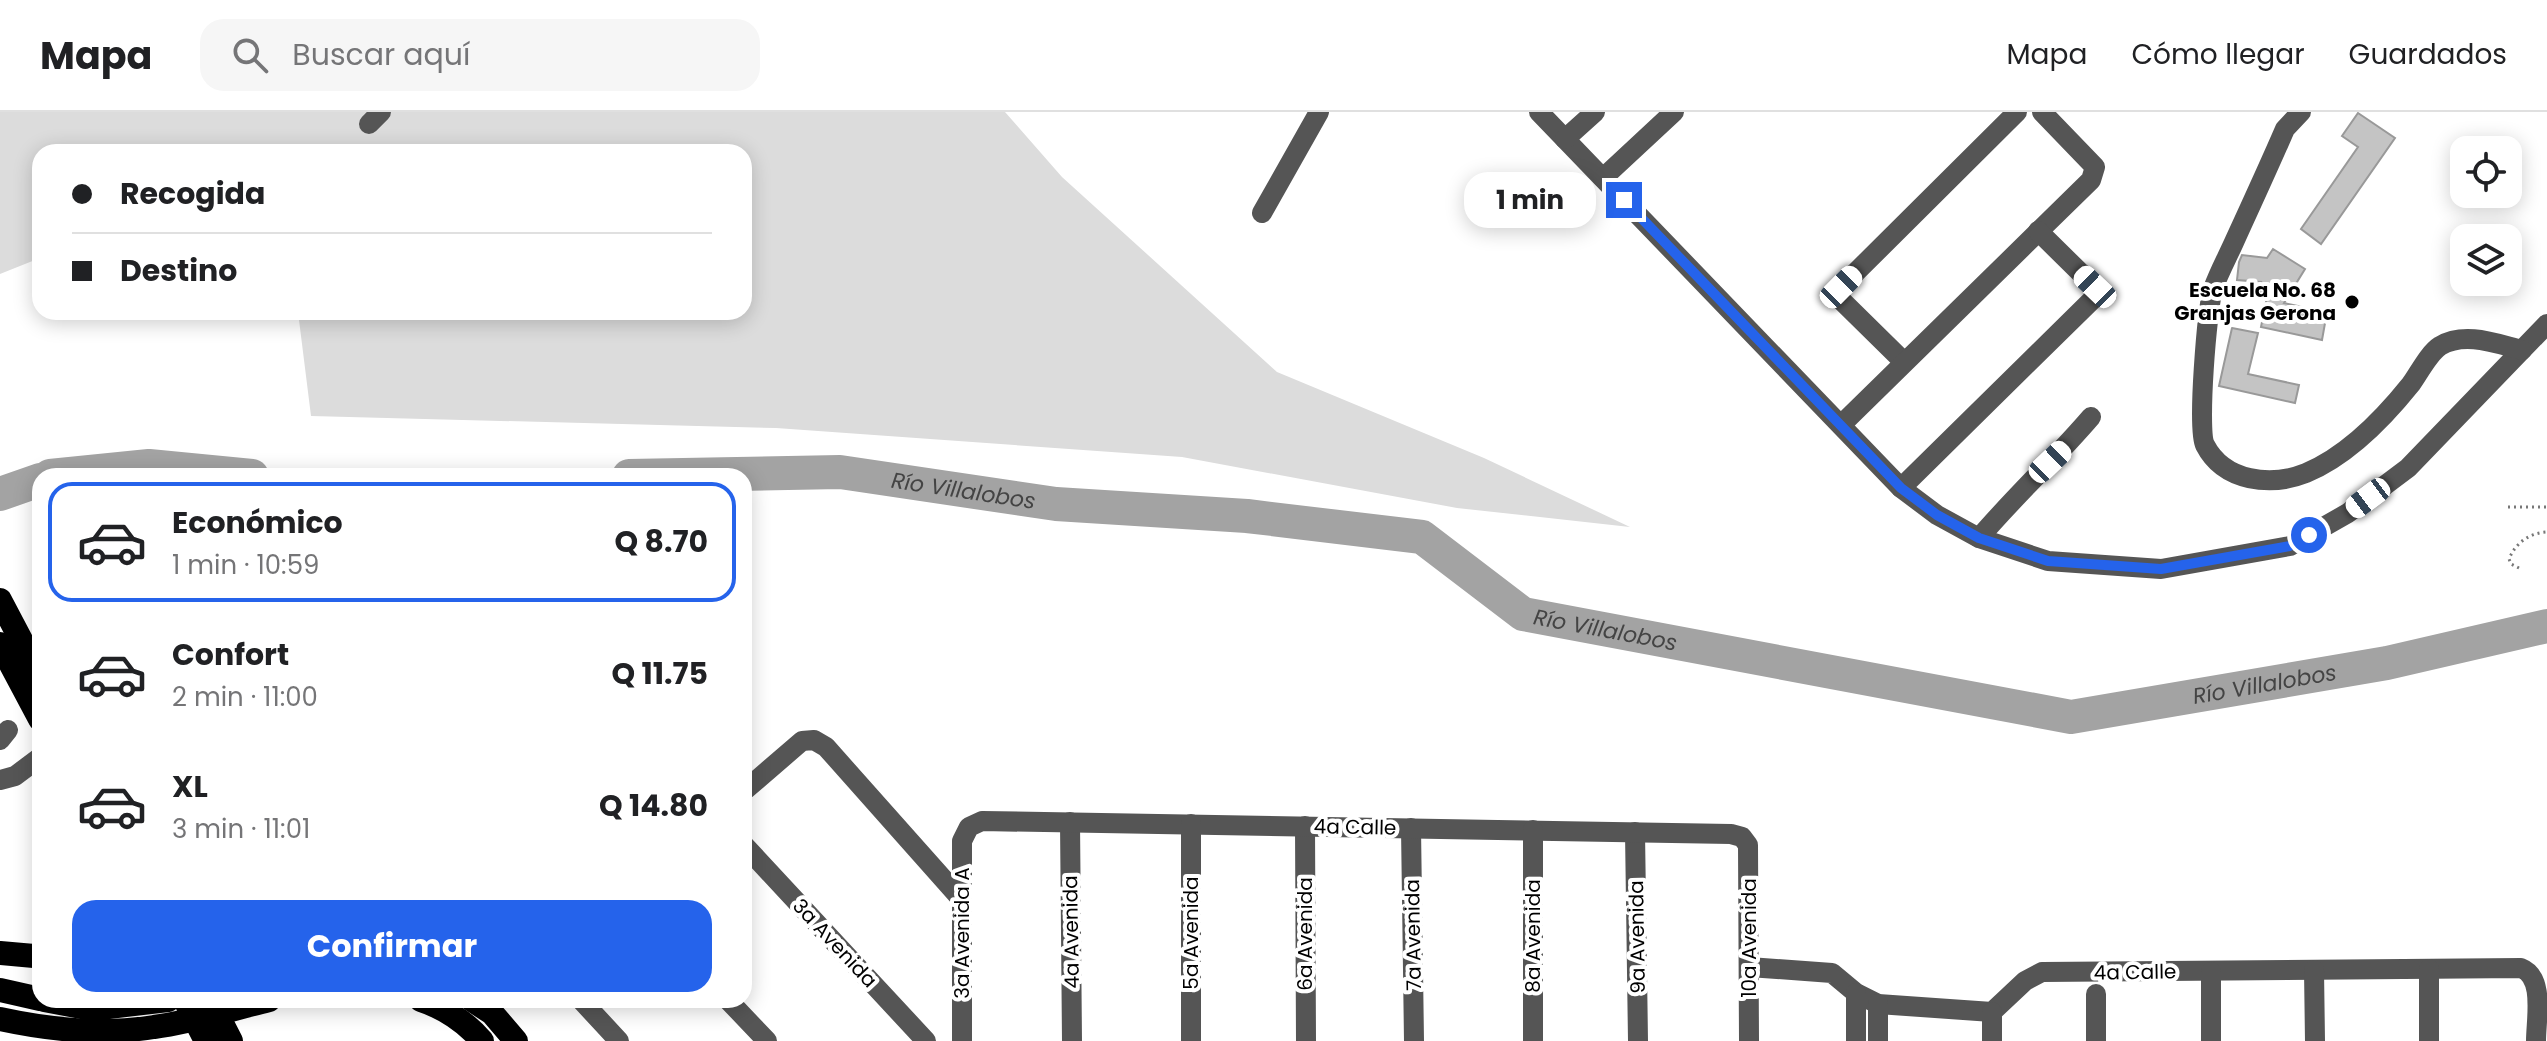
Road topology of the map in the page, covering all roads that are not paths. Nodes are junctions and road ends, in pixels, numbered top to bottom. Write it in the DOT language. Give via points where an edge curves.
graph roads {
  1 [pos="1319,112"];
  2 [pos="1539,112"];
  3 [pos="1595,112"];
  4 [pos="1674,112"];
  5 [pos="2017,112"];
  6 [pos="2042,112"];
  7 [pos="2301,112"];
  8 [pos="1565,139"];
  9 [pos="1603,178"];
  10 [pos="1262,213"];
  11 [pos="2038,231"];
  12 [pos="2547,324"];
  13 [pos="2522,350"];
  14 [pos="1904,362"];
  15 [pos="2091,417"];
  16 [pos="1841,425"];
  17 [pos="1901,488"];
  18 [pos="1979,538"];
  19 [pos="0,600"];
  20 [pos="0,644"];
  21 [pos="32,661"];
  22 [pos="32,704"];
  23 [pos="32,763"];
  24 [pos="0,780"];
  25 [pos="752,784"];
  26 [pos="1070,822"];
  27 [pos="1191,824"];
  28 [pos="1305,826"];
  29 [pos="969,827"];
  30 [pos="1411,828"];
  31 [pos="1533,830"];
  32 [pos="1635,832"];
  33 [pos="1742,837"];
  34 [pos="752,854"];
  35 [pos="962,900"];
  36 [pos="0,953"];
  37 [pos="32,956"];
  38 [pos="1749,967"];
  39 [pos="2429,969"];
  40 [pos="2314,970"];
  41 [pos="2211,972"];
  42 [pos="0,990"];
  43 [pos="1856,993"];
  44 [pos="2096,994"];
  45 [pos="32,998"];
  46 [pos="1878,1004"];
  47 [pos="192,1008"];
  48 [pos="211,1008"];
  49 [pos="235,1008"];
  50 [pos="440,1008"];
  51 [pos="484,1008"];
  52 [pos="588,1008"];
  53 [pos="736,1008"];
  54 [pos="1992,1012"];
  55 [pos="0,1019"];
  56 [pos="216,1037"];
  57 [pos="482,1041"];
  58 [pos="516,1041"];
  59 [pos="619,1041"];
  60 [pos="767,1041"];
  61 [pos="926,1041"];
  62 [pos="962,1041"];
  63 [pos="1072,1041"];
  64 [pos="1191,1041"];
  65 [pos="1306,1041"];
  66 [pos="1414,1041"];
  67 [pos="1533,1041"];
  68 [pos="1638,1041"];
  69 [pos="1749,1041"];
  70 [pos="1856,1041"];
  71 [pos="1878,1041"];
  72 [pos="1992,1041"];
  73 [pos="2096,1041"];
  74 [pos="2211,1041"];
  75 [pos="2315,1041"];
  76 [pos="2429,1041"];
  77 [pos="2536,1041"];
  1 -- 10 [label="street"];
  2 -- 8 [label="street"];
  3 -- 8 [label="street"];
  4 -- 9 [label="street"];
  5 -- 14 [label="street" via="1841,287 1839,298"];
  6 -- 11 [label="street" via="2095,167 2095,174"];
  7 -- 13 [label="street" via="2285,129 2212,291 2203,365 2203,442 2215,461 2234,475 2263,480 2305,473 2334,460 2369,429 2439,347 2461,338"];
  8 -- 9 [label="street"];
  9 -- 16 [label="street"];
  11 -- 14 [label="street"];
  11 -- 17 [label="street" via="2095,287 2093,299"];
  12 -- 13 [label="street"];
  13 -- 18 [label="street" via="2408,468 2348,513 2290,546 2161,569 2048,561"];
  14 -- 16 [label="street"];
  15 -- 18 [label="street"];
  16 -- 17 [label="street"];
  17 -- 18 [label="street"];
  19 -- 21 [label="highway"];
  20 -- 22 [label="highway"];
  23 -- 24 [label="street"];
  25 -- 35 [label="street" via="802,741 814,740 826,747"];
  26 -- 27 [label="street, 4a Calle"];
  26 -- 29 [label="street, 4a Calle" via="982,821"];
  26 -- 63 [label="street, 4a Avenida"];
  27 -- 28 [label="street, 4a Calle"];
  27 -- 64 [label="street, 5a Avenida"];
  28 -- 30 [label="street, 4a Calle"];
  28 -- 65 [label="street, 6a Avenida"];
  29 -- 35 [label="street, 3a Avenida A" via="962,841"];
  30 -- 31 [label="street, 4a Calle"];
  30 -- 66 [label="street, 7a Avenida"];
  31 -- 32 [label="street, 4a Calle"];
  31 -- 67 [label="street, 8a Avenida"];
  32 -- 33 [label="street, 4a Calle"];
  32 -- 68 [label="street, 9a Avenida"];
  33 -- 38 [label="street, 10a Avenida" via="1748,845"];
  34 -- 61 [label="street, 3a Avenida"];
  35 -- 62 [label="street, 3a Avenida A"];
  36 -- 37 [label="highway"];
  38 -- 43 [label="street" via="1832,973"];
  38 -- 69 [label="street, 10a Avenida"];
  39 -- 40 [label="street, 4a Calle"];
  39 -- 76 [label="street"];
  39 -- 77 [label="street, 4a Calle" via="2521,968 2531,973 2536,986"];
  40 -- 41 [label="street, 4a Calle"];
  40 -- 75 [label="street"];
  41 -- 54 [label="street, 4a Calle" via="2042,972"];
  41 -- 74 [label="street"];
  42 -- 45 [label="highway"];
  43 -- 46 [label="street"];
  43 -- 70 [label="street"];
  44 -- 73 [label="street"];
  46 -- 54 [label="street"];
  46 -- 71 [label="street"];
  47 -- 56 [label="highway"];
  48 -- 56 [label="highway"];
  49 -- 55 [label="highway" via="155,1027 91,1031"];
  50 -- 57 [label="highway"];
  51 -- 58 [label="highway"];
  52 -- 59 [label="street"];
  53 -- 60 [label="street"];
  54 -- 72 [label="street"];
}
